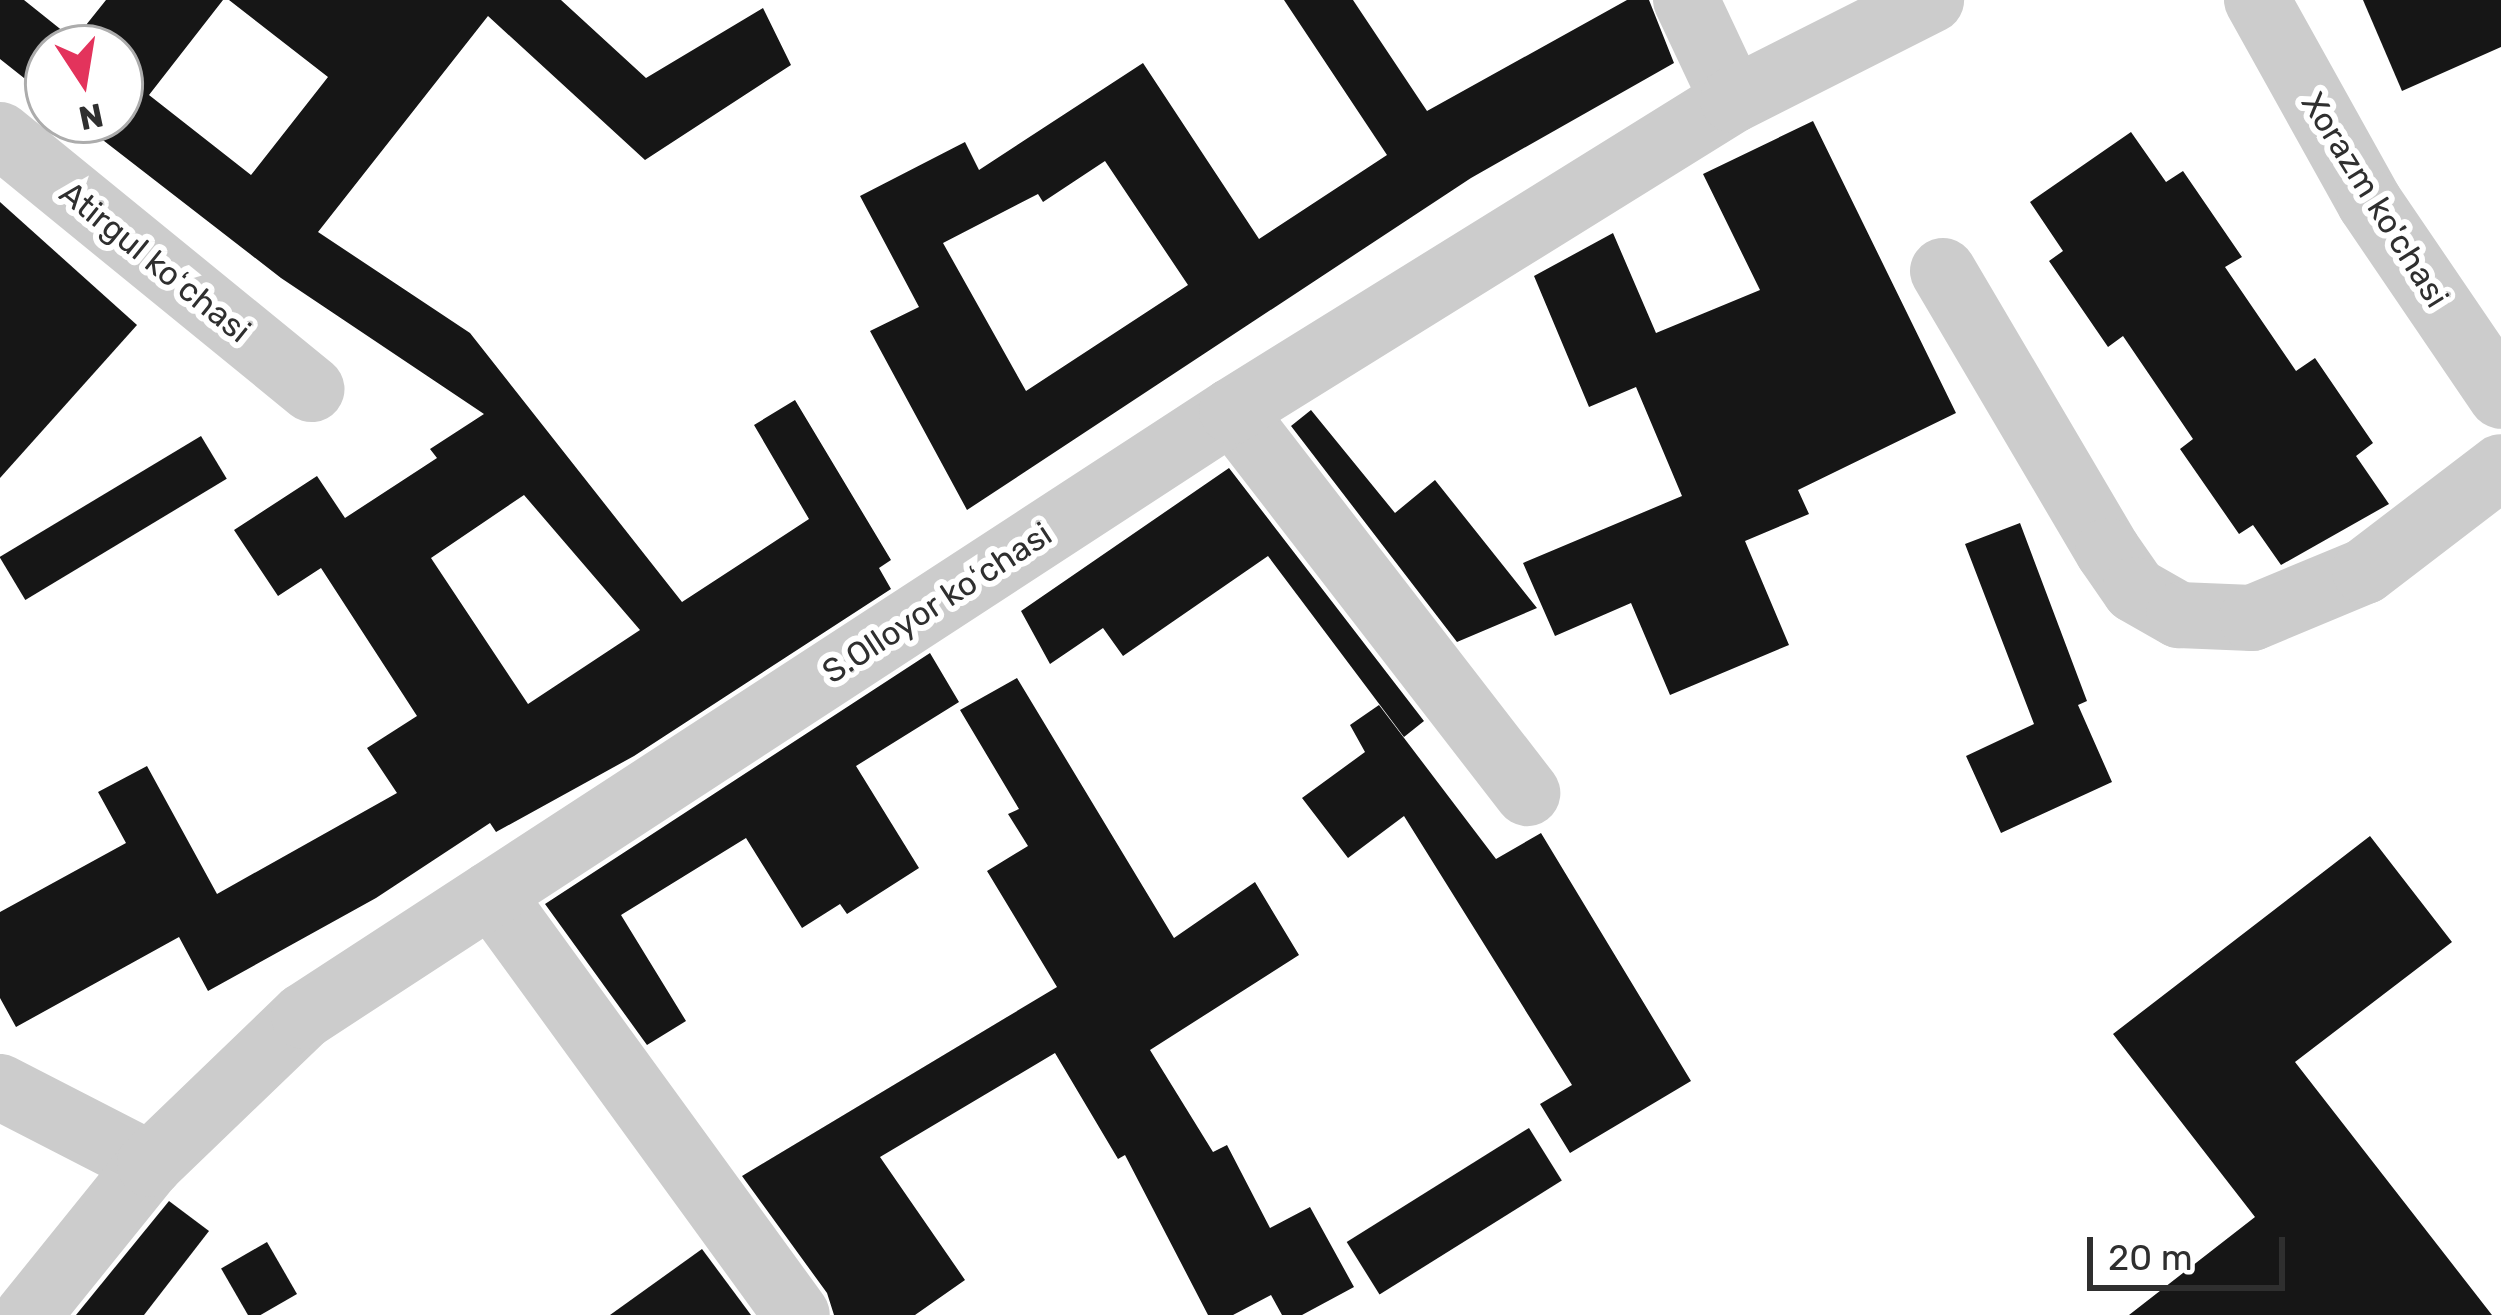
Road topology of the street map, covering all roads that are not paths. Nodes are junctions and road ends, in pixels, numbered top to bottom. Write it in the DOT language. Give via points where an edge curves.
graph roads {
  1 [pos="1686,0"];
  2 [pos="1931,0"];
  3 [pos="2257,0"];
  4 [pos="1733,100"];
  5 [pos="0,135"];
  6 [pos="1943,271"];
  7 [pos="311,389"];
  8 [pos="2501,397"];
  9 [pos="1232,411"];
  10 [pos="2501,467"];
  11 [pos="1527,793"];
  12 [pos="491,894"];
  13 [pos="0,1088"];
  14 [pos="151,1164"];
  15 [pos="28,1315"];
  16 [pos="796,1315"];
  1 -- 4 [label="street"];
  2 -- 4 [label="street, S.Olloyor koʻchasi"];
  3 -- 8 [label="street, Xorazm ko'chasi" via="2370,203"];
  4 -- 9 [label="street, S.Olloyor koʻchasi"];
  5 -- 7 [label="street, Atirgul koʻchasi"];
  6 -- 10 [label="street" via="2108,551 2135,590 2179,615 2252,617 2365,571"];
  9 -- 11 [label="street"];
  9 -- 12 [label="street, S.Olloyor koʻchasi"];
  12 -- 14 [label="street, S.Olloyor koʻchasi" via="304,1016"];
  12 -- 16 [label="street"];
  13 -- 14 [label="street"];
  14 -- 15 [label="street, S.Olloyor koʻchasi"];
}
